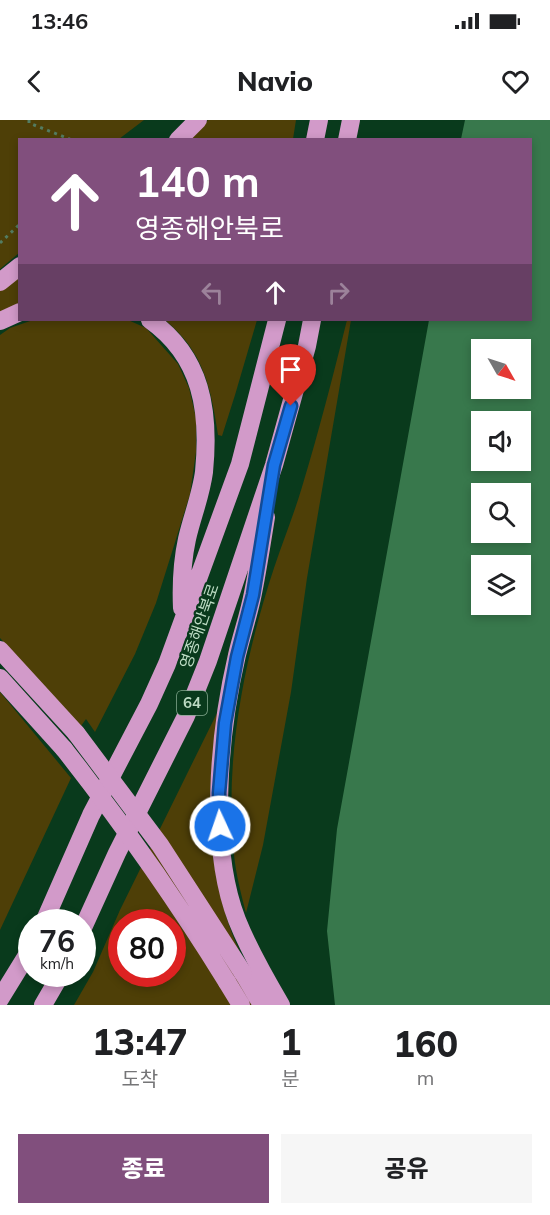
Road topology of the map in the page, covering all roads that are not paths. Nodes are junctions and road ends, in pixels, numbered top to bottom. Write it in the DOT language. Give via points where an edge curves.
graph roads {
  1 [pos="198,120"];
  2 [pos="319,120"];
  3 [pos="351,120"];
  4 [pos="180,138"];
  5 [pos="315,138"];
  6 [pos="347,138"];
  7 [pos="18,268"];
  8 [pos="0,282"];
  9 [pos="18,313"];
  10 [pos="0,321"];
  11 [pos="151,321"];
  12 [pos="278,321"];
  13 [pos="312,321"];
  14 [pos="274,465"];
  15 [pos="183,618"];
  16 [pos="0,650"];
  17 [pos="0,678"];
  18 [pos="50,909"];
  19 [pos="92,909"];
  20 [pos="18,970"];
  21 [pos="53,987"];
  22 [pos="0,999"];
  23 [pos="43,1005"];
  24 [pos="241,1005"];
  25 [pos="262,1005"];
  26 [pos="281,1005"];
  1 -- 4 [label="highway"];
  2 -- 5 [label="highway"];
  3 -- 6 [label="highway"];
  7 -- 8 [label="highway"];
  9 -- 10 [label="highway"];
  11 -- 15 [label="highway" via="179,346 202,393 204,473 187,539 181,581"];
  12 -- 15 [label="highway, 영종해안북로 / 64" via="240,464"];
  13 -- 14 [label="highway, 영종해안북로 / 64"];
  14 -- 19 [label="highway, 영종해안북로 / 64" via="186,716"];
  14 -- 26 [label="highway" via="253,595 225,723 219,793 221,842 237,919"];
  15 -- 18 [label="highway, 영종해안북로 / 64" via="149,704 91,815"];
  16 -- 25 [label="highway, bridge" via="76,733 205,912"];
  17 -- 24 [label="highway, bridge" via="105,800 164,883"];
  20 -- 22 [label="highway"];
  21 -- 23 [label="highway"];
}
